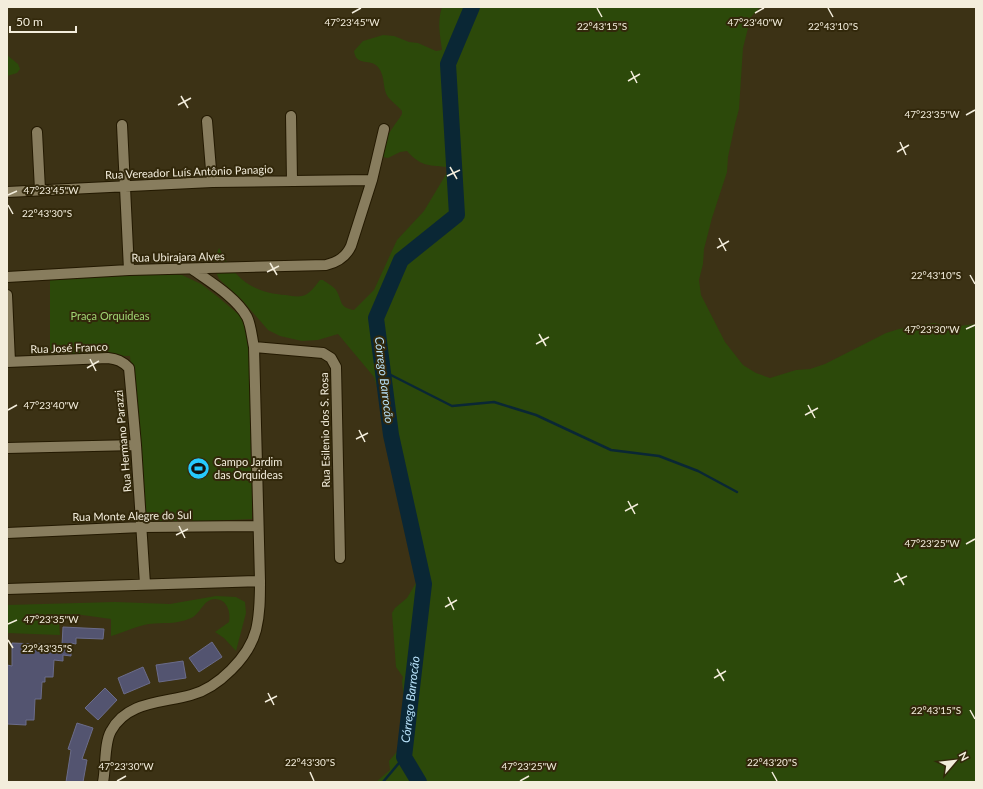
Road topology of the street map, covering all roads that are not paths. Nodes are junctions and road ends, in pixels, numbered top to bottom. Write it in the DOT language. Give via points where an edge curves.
graph roads {
  1 [pos="291,116"];
  2 [pos="207,120"];
  3 [pos="122,125"];
  4 [pos="384,129"];
  5 [pos="37,132"];
  6 [pos="372,180"];
  7 [pos="292,181"];
  8 [pos="212,182"];
  9 [pos="125,186"];
  10 [pos="40,190"];
  11 [pos="7,192"];
  12 [pos="192,269"];
  13 [pos="129,270"];
  14 [pos="7,277"];
  15 [pos="7,295"];
  16 [pos="254,347"];
  17 [pos="9,362"];
  18 [pos="129,368"];
  19 [pos="136,445"];
  20 [pos="7,448"];
  21 [pos="142,526"];
  22 [pos="258,526"];
  23 [pos="7,533"];
  24 [pos="340,558"];
  25 [pos="260,581"];
  26 [pos="145,584"];
  27 [pos="7,589"];
  28 [pos="103,782"];
  1 -- 7 [label="street"];
  2 -- 8 [label="street"];
  3 -- 9 [label="street"];
  4 -- 6 [label="street"];
  5 -- 10 [label="street"];
  6 -- 7 [label="street, Rua Vereador Luís Antônio Panagio"];
  6 -- 12 [label="street, Rua Ubirajara Alves" via="351,246 347,254 334,263"];
  7 -- 8 [label="street, Rua Vereador Luís Antônio Panagio"];
  8 -- 9 [label="street, Rua Vereador Luís Antônio Panagio"];
  9 -- 10 [label="street, Rua Vereador Luís Antônio Panagio"];
  9 -- 13 [label="street"];
  10 -- 11 [label="street, Rua Vereador Luís Antônio Panagio"];
  12 -- 13 [label="street, Rua Ubirajara Alves"];
  12 -- 16 [label="street" via="242,309 247,318"];
  13 -- 14 [label="street, Rua Ubirajara Alves"];
  15 -- 17 [label="street"];
  16 -- 22 [label="street"];
  16 -- 24 [label="street, Rua Esilenio dos S. Rosa" via="323,353 331,358 336,367"];
  17 -- 18 [label="street, Rua José Franco" via="108,358 124,362"];
  18 -- 19 [label="street, Rua Hermano Parazzi"];
  19 -- 20 [label="street"];
  19 -- 21 [label="street, Rua Hermano Parazzi"];
  21 -- 22 [label="street, Rua Monte Alegre do Sul"];
  21 -- 23 [label="street, Rua Monte Alegre do Sul"];
  21 -- 26 [label="street, Rua Hermano Parazzi"];
  22 -- 25 [label="street"];
  25 -- 26 [label="street"];
  25 -- 28 [label="street" via="259,612 255,631 246,652 230,672 215,684 193,695 134,709 121,718 110,731"];
  26 -- 27 [label="street"];
}
